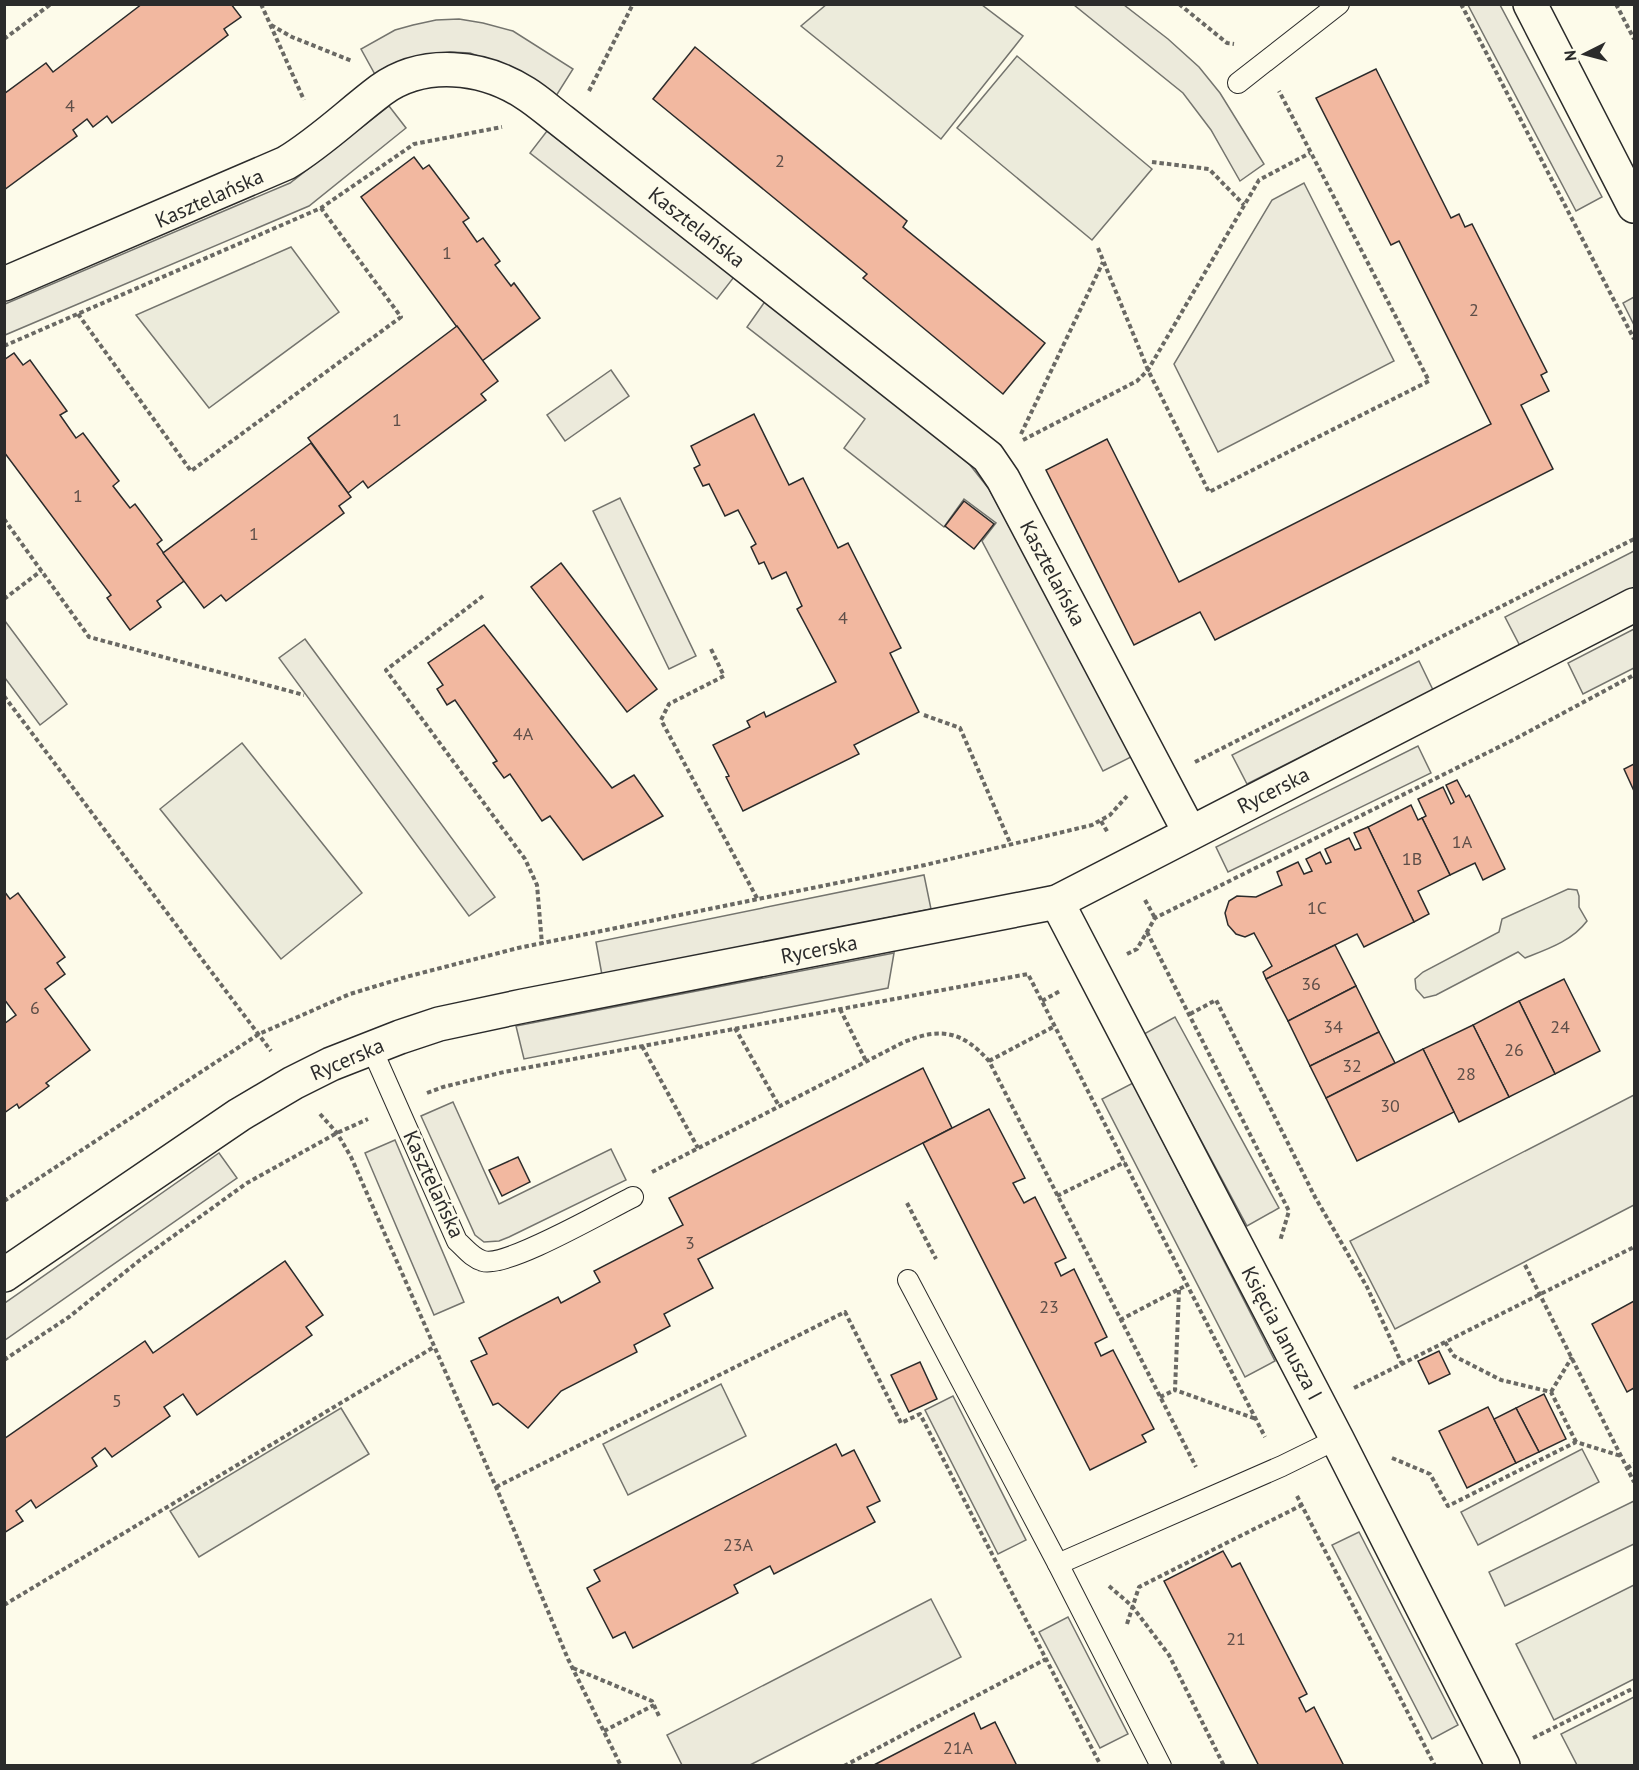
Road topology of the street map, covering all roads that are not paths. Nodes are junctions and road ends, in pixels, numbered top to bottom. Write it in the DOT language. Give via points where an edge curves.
graph roads {
  1 [pos="1339,4"];
  2 [pos="1530,4"];
  3 [pos="1238,83"];
  4 [pos="1635,206"];
  5 [pos="4,284"];
  6 [pos="1635,605"];
  7 [pos="1190,833"];
  8 [pos="1057,903"];
  9 [pos="371,1047"];
  10 [pos="633,1197"];
  11 [pos="4,1275"];
  12 [pos="908,1280"];
  13 [pos="1337,1439"];
  14 [pos="1058,1564"];
  15 [pos="1514,1754"];
  16 [pos="1161,1766"];
  1 -- 3 [label="lane"];
  2 -- 4 [label="street"];
  5 -- 7 [label="street, Kasztelańska" via="286,164 327,136 382,89 401,79 452,69 493,77 525,93 556,116 987,457 1003,479"];
  6 -- 7 [label="street, Rycerska"];
  7 -- 8 [label="street, Rycerska"];
  8 -- 9 [label="street, Rycerska" via="523,1006 439,1024"];
  8 -- 13 [label="street, Księcia Janusza I"];
  9 -- 10 [label="lane, Kasztelańska" via="458,1241 469,1253 483,1261 520,1254"];
  9 -- 11 [label="street, Rycerska" via="293,1083 239,1114"];
  12 -- 14 [label="lane"];
  13 -- 14 [label="lane"];
  13 -- 15 [label="street, Księcia Janusza I"];
  14 -- 16 [label="lane"];
}
